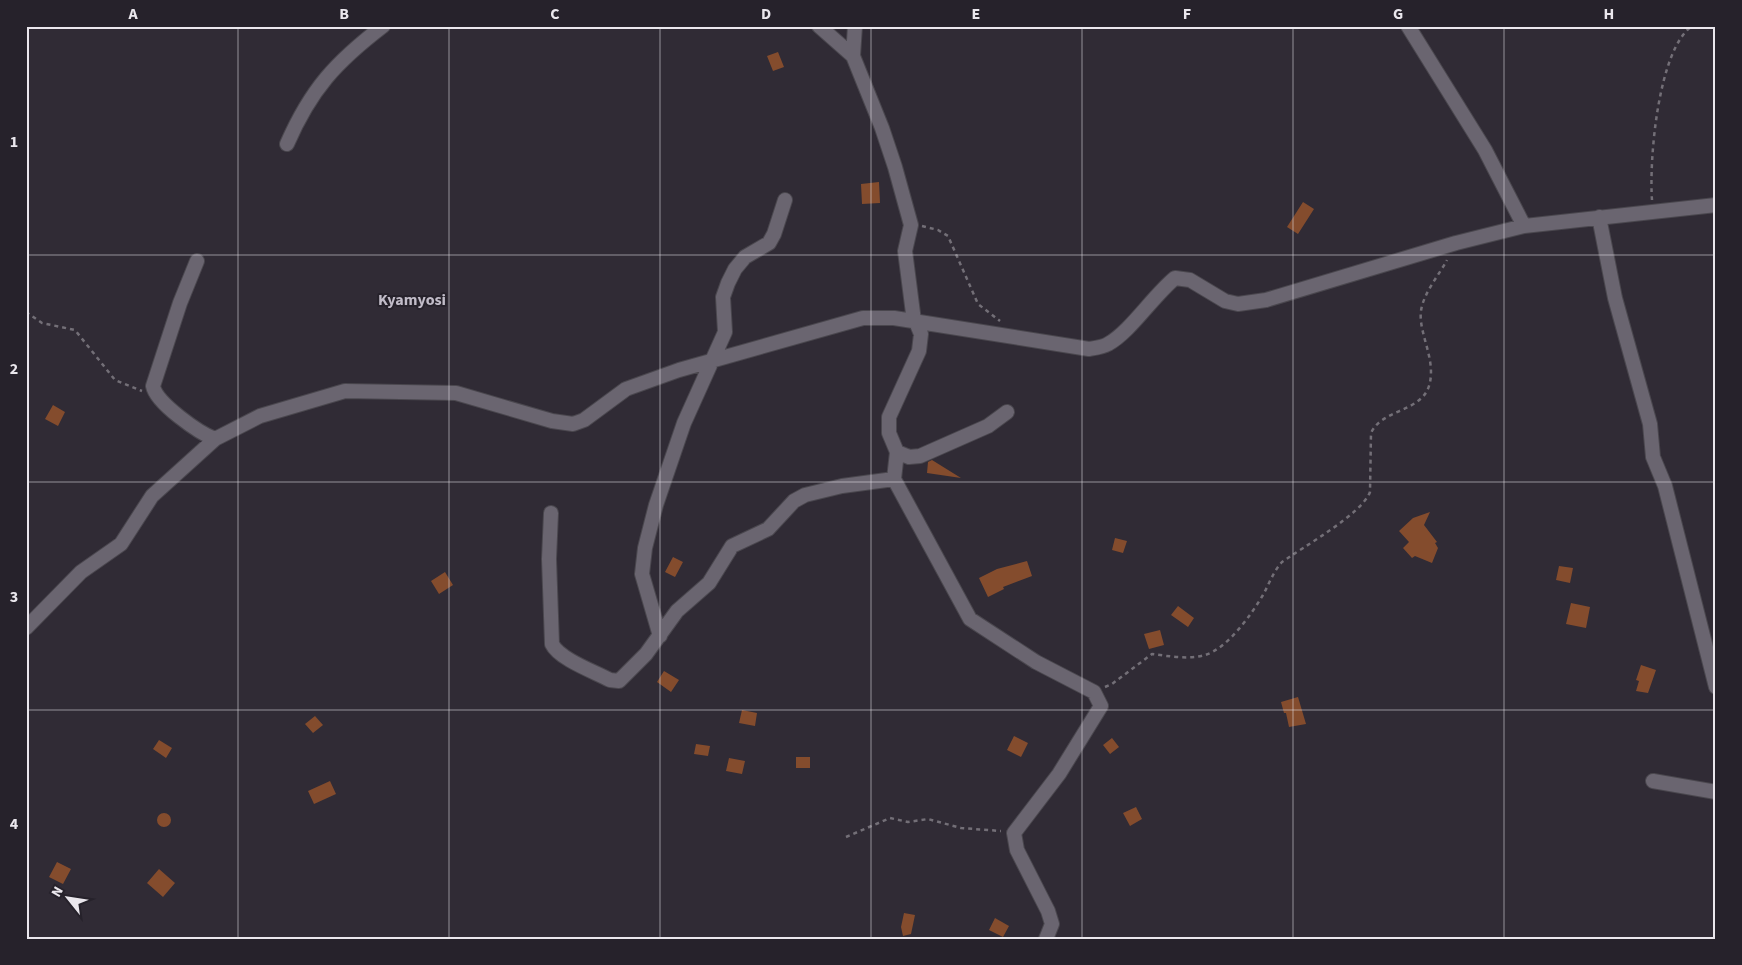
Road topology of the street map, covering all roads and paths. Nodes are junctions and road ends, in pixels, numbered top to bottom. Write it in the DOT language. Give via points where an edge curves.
graph roads {
  1 [pos="383,26"];
  2 [pos="819,26"];
  3 [pos="855,26"];
  4 [pos="1408,26"];
  5 [pos="1692,26"];
  6 [pos="853,56"];
  7 [pos="287,144"];
  8 [pos="785,200"];
  9 [pos="1716,205"];
  10 [pos="1653,211"];
  11 [pos="1599,217"];
  12 [pos="911,225"];
  13 [pos="1524,226"];
  14 [pos="1456,243"];
  15 [pos="197,261"];
  16 [pos="26,312"];
  17 [pos="915,321"];
  18 [pos="1004,324"];
  19 [pos="711,362"];
  20 [pos="153,386"];
  21 [pos="1007,412"];
  22 [pos="216,439"];
  23 [pos="897,452"];
  24 [pos="894,479"];
  25 [pos="551,513"];
  26 [pos="26,628"];
  27 [pos="660,636"];
  28 [pos="1716,688"];
  29 [pos="1094,692"];
  30 [pos="1653,781"];
  31 [pos="1716,792"];
  32 [pos="1014,833"];
  33 [pos="846,836"];
  34 [pos="1046,939"];
  1 -- 7 [label="street" via="333,68 312,94"];
  2 -- 6 [label="street"];
  3 -- 6 [label="street"];
  4 -- 13 [label="street" via="1485,150"];
  5 -- 10 [label="path" via="1680,38 1670,58 1661,98 1653,148"];
  6 -- 12 [label="street" via="882,128"];
  8 -- 19 [label="street" via="769,243 745,257 728,283 723,297 725,332"];
  9 -- 10 [label="street"];
  10 -- 11 [label="street"];
  11 -- 13 [label="street"];
  11 -- 28 [label="street" via="1615,298 1650,424 1653,457 1666,486"];
  12 -- 17 [label="street" via="905,251"];
  12 -- 18 [label="path" via="938,230 948,236 978,304"];
  13 -- 14 [label="street"];
  14 -- 17 [label="street" via="1266,300 1238,304 1225,301 1190,280 1175,278 1158,292 1128,329 1107,345 1089,349"];
  14 -- 29 [label="path" via="1421,309 1432,372 1428,388 1420,399 1374,426 1368,499 1282,562 1254,610 1239,629 1217,648 1206,655 1193,657 1152,654 1112,684"];
  15 -- 20 [label="street"];
  16 -- 20 [label="path" via="42,323 76,330 115,380 143,391"];
  17 -- 19 [label="street" via="864,318"];
  17 -- 23 [label="street" via="921,334 920,351 889,417 889,433"];
  19 -- 22 [label="street" via="626,389 584,420 573,424 552,422 456,393 345,391 260,416"];
  19 -- 27 [label="street" via="667,468 642,562 644,586"];
  20 -- 22 [label="street" via="154,393 162,401 192,426"];
  21 -- 23 [label="street" via="988,426 920,456 909,457"];
  22 -- 26 [label="street" via="152,496 121,544 81,572"];
  23 -- 24 [label="street"];
  24 -- 27 [label="street" via="842,486 794,501 768,529 732,546 709,583 677,611"];
  24 -- 29 [label="street" via="970,619 1036,662"];
  25 -- 27 [label="street" via="550,578 552,644 555,651 610,680 618,681"];
  29 -- 32 [label="street" via="1101,706 1097,716 1059,774"];
  30 -- 31 [label="street"];
  32 -- 33 [label="path" via="962,828 928,819 908,822 890,818"];
  32 -- 34 [label="street" via="1017,850 1052,924"];
}
